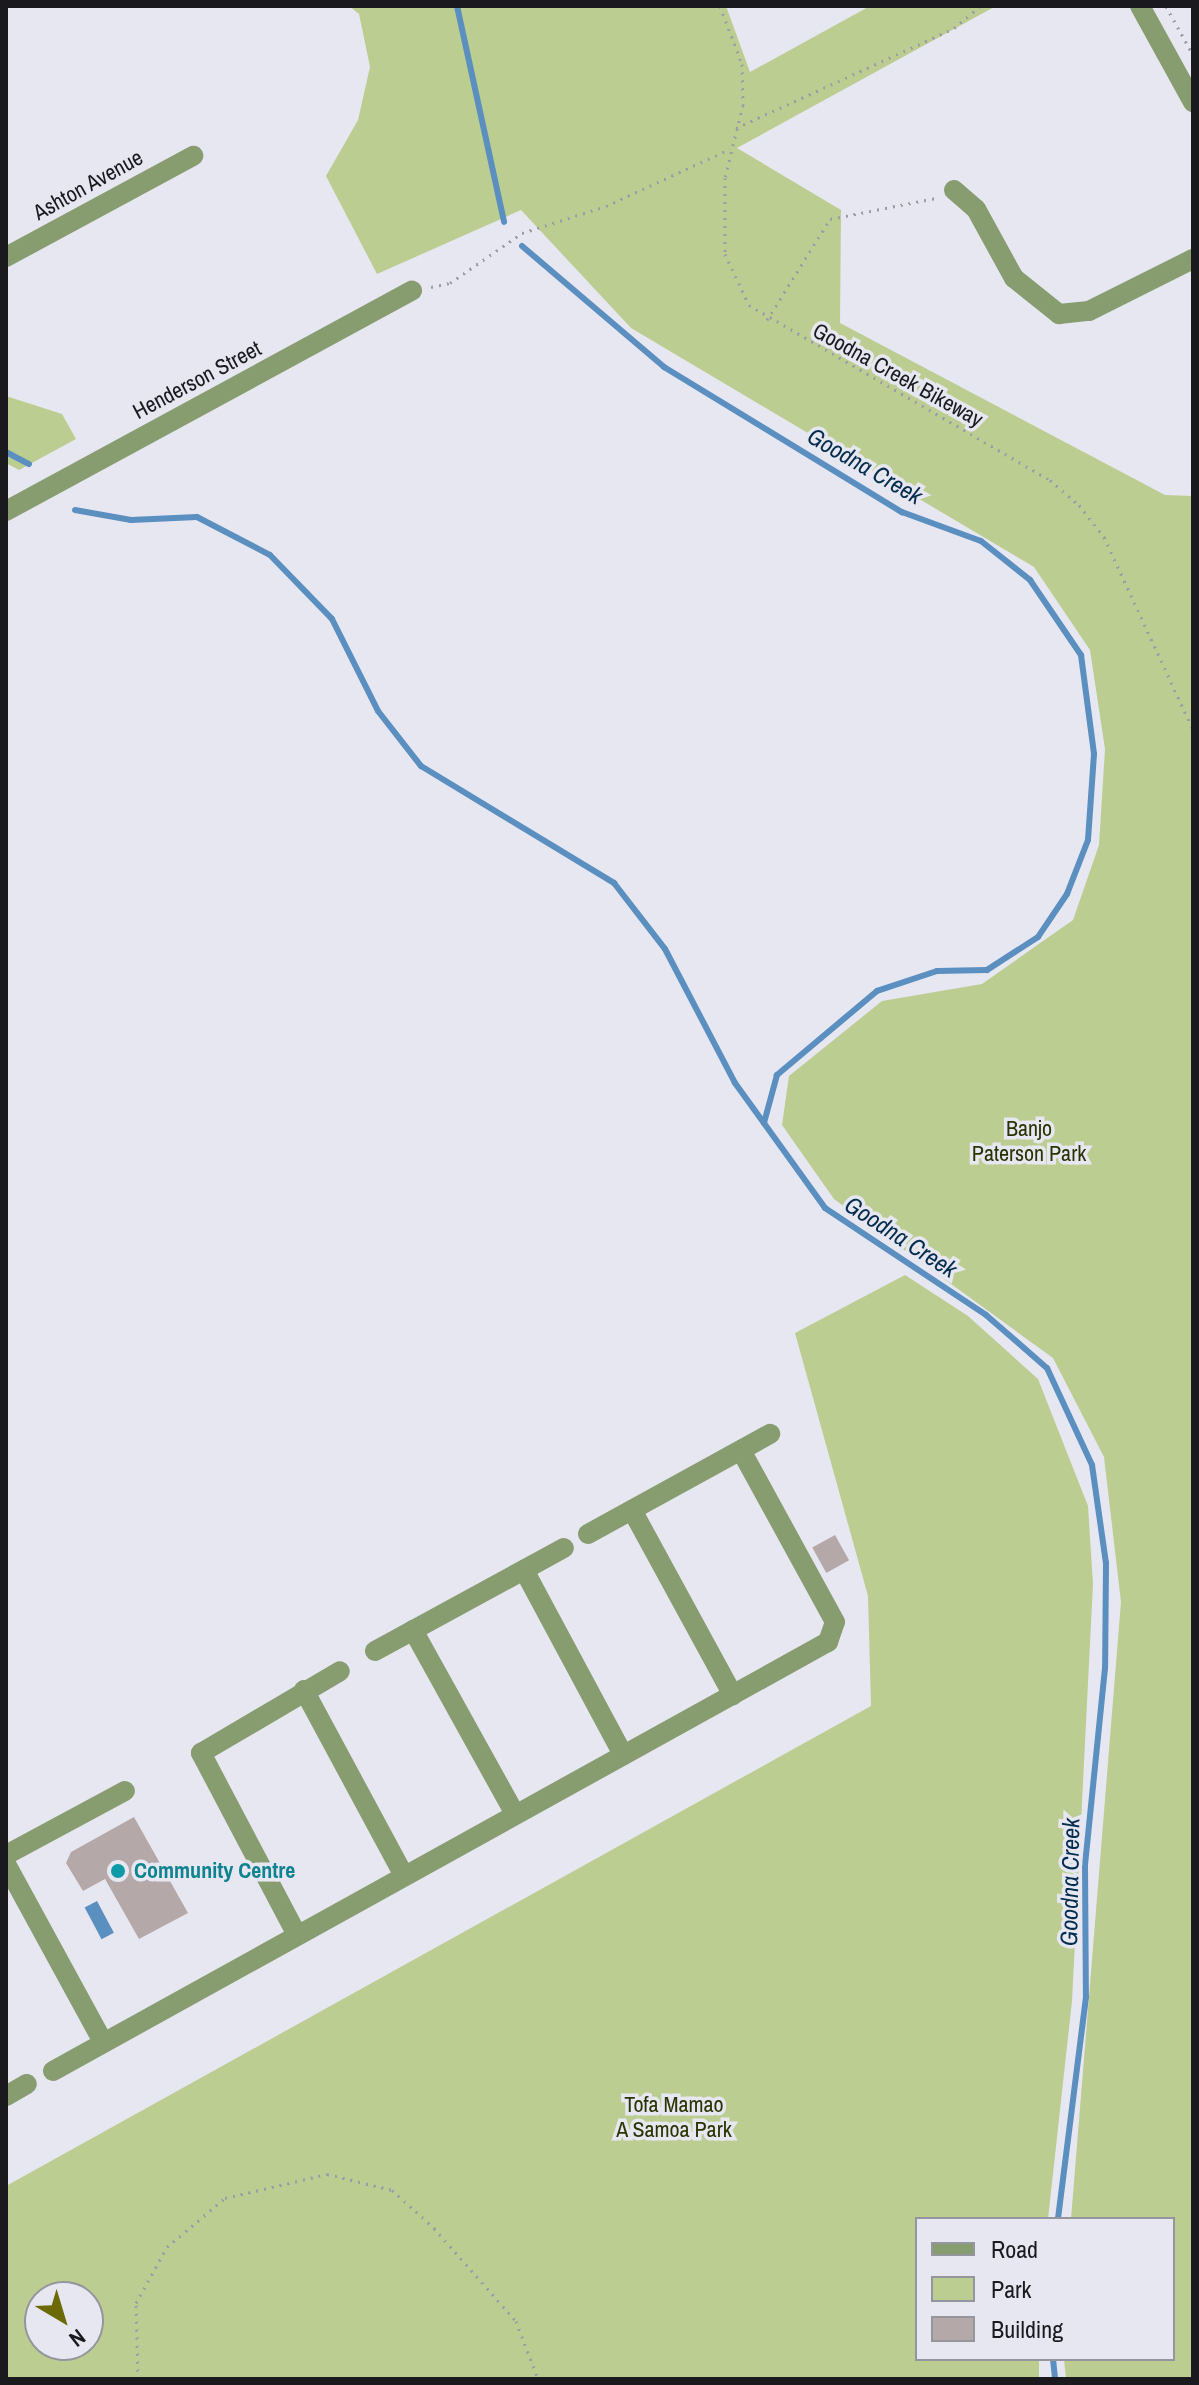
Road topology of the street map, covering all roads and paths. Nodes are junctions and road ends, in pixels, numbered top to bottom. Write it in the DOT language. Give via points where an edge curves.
graph roads {
  1 [pos="720,6"];
  2 [pos="980,6"];
  3 [pos="1140,6"];
  4 [pos="1166,6"];
  5 [pos="1193,55"];
  6 [pos="1193,102"];
  7 [pos="736,128"];
  8 [pos="731,149"];
  9 [pos="193,156"];
  10 [pos="954,190"];
  11 [pos="6,257"];
  12 [pos="1193,259"];
  13 [pos="412,291"];
  14 [pos="767,320"];
  15 [pos="6,511"];
  16 [pos="1193,730"];
  17 [pos="770,1434"];
  18 [pos="741,1450"];
  19 [pos="632,1510"];
  20 [pos="588,1534"];
  21 [pos="564,1548"];
  22 [pos="524,1570"];
  23 [pos="413,1630"];
  24 [pos="375,1651"];
  25 [pos="340,1671"];
  26 [pos="304,1690"];
  27 [pos="733,1695"];
  28 [pos="623,1755"];
  29 [pos="125,1791"];
  30 [pos="515,1814"];
  31 [pos="6,1855"];
  32 [pos="6,1864"];
  33 [pos="404,1876"];
  34 [pos="297,1935"];
  35 [pos="103,2042"];
  36 [pos="53,2071"];
  37 [pos="27,2084"];
  38 [pos="6,2096"];
  39 [pos="138,2379"];
  40 [pos="538,2379"];
  1 -- 7 [label="path, Goodna Creek Bikeway" via="742,64"];
  2 -- 7 [label="path" via="954,28"];
  3 -- 6 [label="street"];
  4 -- 5 [label="path"];
  7 -- 8 [label="path, Goodna Creek Bikeway"];
  8 -- 13 [label="path" via="606,206 522,233 450,283"];
  8 -- 14 [label="path, Goodna Creek Bikeway" via="725,254 749,305"];
  9 -- 11 [label="street, Ashton Avenue"];
  10 -- 12 [label="street" via="976,209 1014,278 1059,314 1089,311"];
  10 -- 14 [label="path" via="906,209 830,219"];
  13 -- 15 [label="street, Henderson Street"];
  14 -- 16 [label="path, Goodna Creek Bikeway" via="1050,480 1079,505 1104,537"];
  17 -- 18 [label="street"];
  18 -- 19 [label="street"];
  18 -- 27 [label="street" via="836,1627 828,1642"];
  19 -- 20 [label="street"];
  19 -- 27 [label="street"];
  21 -- 22 [label="street"];
  22 -- 23 [label="street"];
  22 -- 28 [label="street"];
  23 -- 24 [label="street"];
  23 -- 30 [label="street"];
  25 -- 26 [label="street"];
  26 -- 33 [label="street"];
  26 -- 34 [label="street" via="201,1753"];
  27 -- 28 [label="street"];
  28 -- 30 [label="street"];
  29 -- 31 [label="street"];
  30 -- 33 [label="street"];
  32 -- 35 [label="street"];
  33 -- 34 [label="street"];
  34 -- 35 [label="street"];
  35 -- 36 [label="street"];
  37 -- 38 [label="street"];
  39 -- 40 [label="path" via="136,2303 167,2247 225,2198 327,2174 392,2190 434,2228 522,2330"];
}
